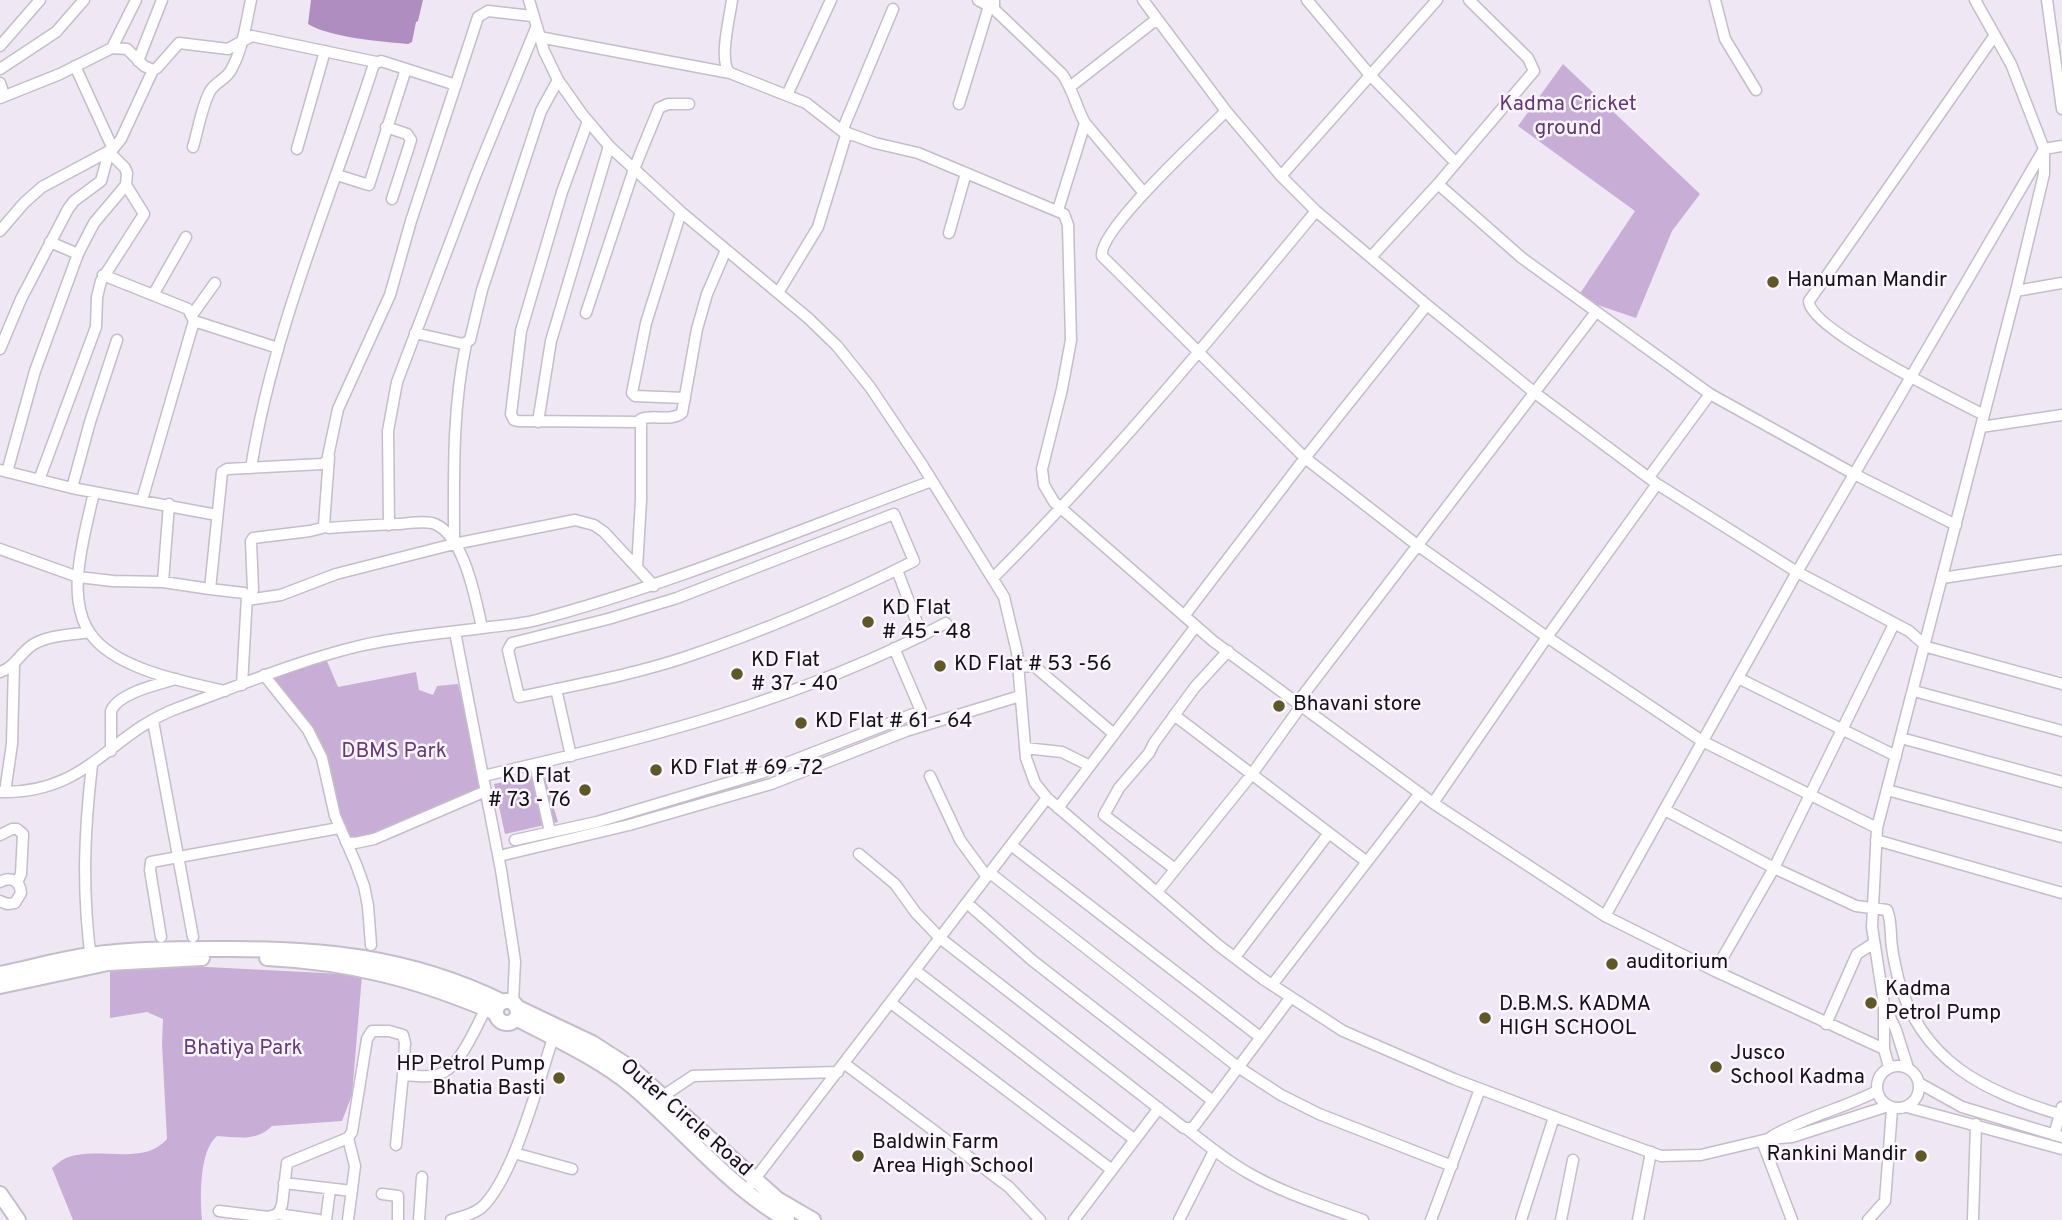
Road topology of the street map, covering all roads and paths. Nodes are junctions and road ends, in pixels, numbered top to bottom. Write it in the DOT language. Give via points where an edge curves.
graph roads {
  1 [pos="40,0"];
  2 [pos="84,0"];
  3 [pos="136,0"];
  4 [pos="162,0"];
  5 [pos="251,0"];
  6 [pos="528,0"];
  7 [pos="732,0"];
  8 [pos="831,0"];
  9 [pos="978,0"];
  10 [pos="1143,0"];
  11 [pos="1307,0"];
  12 [pos="1437,0"];
  13 [pos="1469,0"];
  14 [pos="1715,0"];
  15 [pos="1975,0"];
  16 [pos="2048,0"];
  17 [pos="992,5"];
  18 [pos="893,9"];
  19 [pos="532,16"];
  20 [pos="1157,19"];
  21 [pos="538,33"];
  22 [pos="1995,35"];
  23 [pos="243,39"];
  24 [pos="0,46"];
  25 [pos="112,48"];
  26 [pos="326,51"];
  27 [pos="138,61"];
  28 [pos="376,62"];
  29 [pos="75,66"];
  30 [pos="0,69"];
  31 [pos="406,69"];
  32 [pos="153,70"];
  33 [pos="730,73"];
  34 [pos="1370,75"];
  35 [pos="558,80"];
  36 [pos="0,83"];
  37 [pos="456,85"];
  38 [pos="1071,86"];
  39 [pos="1756,90"];
  40 [pos="788,94"];
  41 [pos="2,97"];
  42 [pos="689,104"];
  43 [pos="959,104"];
  44 [pos="2062,109"];
  45 [pos="1226,111"];
  46 [pos="588,121"];
  47 [pos="1085,123"];
  48 [pos="386,127"];
  49 [pos="844,131"];
  50 [pos="609,146"];
  51 [pos="2062,146"];
  52 [pos="193,147"];
  53 [pos="298,149"];
  54 [pos="2044,149"];
  55 [pos="111,150"];
  56 [pos="1456,163"];
  57 [pos="634,169"];
  58 [pos="966,173"];
  59 [pos="337,175"];
  60 [pos="1281,176"];
  61 [pos="1438,184"];
  62 [pos="126,185"];
  63 [pos="1144,193"];
  64 [pos="391,199"];
  65 [pos="1058,210"];
  66 [pos="1316,211"];
  67 [pos="681,212"];
  68 [pos="0,231"];
  69 [pos="949,233"];
  70 [pos="186,237"];
  71 [pos="51,242"];
  72 [pos="726,250"];
  73 [pos="79,254"];
  74 [pos="1371,257"];
  75 [pos="103,275"];
  76 [pos="2062,283"];
  77 [pos="215,284"];
  78 [pos="2016,291"];
  79 [pos="778,293"];
  80 [pos="153,295"];
  81 [pos="1427,305"];
  82 [pos="1596,312"];
  83 [pos="586,313"];
  84 [pos="193,318"];
  85 [pos="415,333"];
  86 [pos="117,340"];
  87 [pos="466,344"];
  88 [pos="278,348"];
  89 [pos="0,349"];
  90 [pos="1198,354"];
  91 [pos="1910,376"];
  92 [pos="1535,393"];
  93 [pos="1710,394"];
  94 [pos="685,398"];
  95 [pos="1984,415"];
  96 [pos="2062,415"];
  97 [pos="538,422"];
  98 [pos="641,422"];
  99 [pos="1981,427"];
  100 [pos="329,457"];
  101 [pos="1305,458"];
  102 [pos="251,468"];
  103 [pos="3,471"];
  104 [pos="1854,474"];
  105 [pos="39,480"];
  106 [pos="932,481"];
  107 [pos="1653,481"];
  108 [pos="72,488"];
  109 [pos="94,493"];
  110 [pos="142,500"];
  111 [pos="169,504"];
  112 [pos="1061,510"];
  113 [pos="217,514"];
  114 [pos="389,524"];
  115 [pos="1955,525"];
  116 [pos="326,527"];
  117 [pos="454,544"];
  118 [pos="1418,545"];
  119 [pos="0,549"];
  120 [pos="2062,560"];
  121 [pos="637,568"];
  122 [pos="897,569"];
  123 [pos="1797,572"];
  124 [pos="78,577"];
  125 [pos="993,578"];
  126 [pos="1942,578"];
  127 [pos="163,582"];
  128 [pos="654,586"];
  129 [pos="210,589"];
  130 [pos="253,590"];
  131 [pos="247,600"];
  132 [pos="1184,616"];
  133 [pos="946,623"];
  134 [pos="1894,624"];
  135 [pos="1196,626"];
  136 [pos="482,628"];
  137 [pos="89,632"];
  138 [pos="455,632"];
  139 [pos="922,636"];
  140 [pos="1547,637"];
  141 [pos="1924,645"];
  142 [pos="894,648"];
  143 [pos="1228,652"];
  144 [pos="14,665"];
  145 [pos="1018,667"];
  146 [pos="0,672"];
  147 [pos="264,675"];
  148 [pos="176,678"];
  149 [pos="1738,678"];
  150 [pos="2062,684"];
  151 [pos="242,685"];
  152 [pos="556,689"];
  153 [pos="225,691"];
  154 [pos="1914,691"];
  155 [pos="1020,696"];
  156 [pos="1299,704"];
  157 [pos="1174,715"];
  158 [pos="153,721"];
  159 [pos="1841,729"];
  160 [pos="2062,731"];
  161 [pos="1114,734"];
  162 [pos="1901,738"];
  163 [pos="1702,741"];
  164 [pos="1025,748"];
  165 [pos="111,751"];
  166 [pos="571,756"];
  167 [pos="1896,757"];
  168 [pos="93,765"];
  169 [pos="535,765"];
  170 [pos="1090,766"];
  171 [pos="1252,774"];
  172 [pos="483,776"];
  173 [pos="930,776"];
  174 [pos="2062,782"];
  175 [pos="1887,790"];
  176 [pos="486,791"];
  177 [pos="2,792"];
  178 [pos="1420,793"];
  179 [pos="1810,796"];
  180 [pos="1047,798"];
  181 [pos="1433,803"];
  182 [pos="1058,808"];
  183 [pos="1665,810"];
  184 [pos="339,828"];
  185 [pos="1877,828"];
  186 [pos="550,832"];
  187 [pos="1329,833"];
  188 [pos="0,835"];
  189 [pos="2062,837"];
  190 [pos="515,840"];
  191 [pos="1876,840"];
  192 [pos="346,842"];
  193 [pos="1011,845"];
  194 [pos="859,854"];
  195 [pos="177,856"];
  196 [pos="499,856"];
  197 [pos="1367,862"];
  198 [pos="1774,868"];
  199 [pos="1175,869"];
  200 [pos="989,875"];
  201 [pos="17,881"];
  202 [pos="0,882"];
  203 [pos="1157,892"];
  204 [pos="2062,893"];
  205 [pos="0,901"];
  206 [pos="967,903"];
  207 [pos="1871,907"];
  208 [pos="1605,916"];
  209 [pos="161,937"];
  210 [pos="193,937"];
  211 [pos="940,938"];
  212 [pos="1874,943"];
  213 [pos="371,945"];
  214 [pos="1235,957"];
  215 [pos="92,961"];
  216 [pos="916,971"];
  217 [pos="1715,971"];
  218 [pos="0,974"];
  219 [pos="1272,985"];
  220 [pos="0,986"];
  221 [pos="1291,997"];
  222 [pos="891,1003"];
  223 [pos="1884,1004"];
  224 [pos="505,1008"];
  225 [pos="1826,1024"];
  226 [pos="553,1038"];
  227 [pos="1260,1038"];
  228 [pos="1884,1049"];
  229 [pos="1238,1067"];
  230 [pos="1889,1067"];
  231 [pos="842,1068"];
  232 [pos="1908,1068"];
  233 [pos="403,1075"];
  234 [pos="1919,1083"];
  235 [pos="1480,1089"];
  236 [pos="1877,1091"];
  237 [pos="663,1096"];
  238 [pos="1213,1101"];
  239 [pos="1890,1107"];
  240 [pos="1907,1107"];
  241 [pos="1159,1108"];
  242 [pos="2061,1112"];
  243 [pos="1554,1117"];
  244 [pos="1976,1124"];
  245 [pos="1187,1129"];
  246 [pos="2058,1136"];
  247 [pos="348,1138"];
  248 [pos="1135,1140"];
  249 [pos="1765,1140"];
  250 [pos="396,1146"];
  251 [pos="2062,1149"];
  252 [pos="1214,1151"];
  253 [pos="1651,1152"];
  254 [pos="514,1153"];
  255 [pos="1573,1160"];
  256 [pos="1452,1166"];
  257 [pos="572,1169"];
  258 [pos="1112,1170"];
  259 [pos="422,1177"];
  260 [pos="284,1183"];
  261 [pos="750,1185"];
  262 [pos="330,1188"];
  263 [pos="352,1191"];
  264 [pos="0,1194"];
  265 [pos="382,1194"];
  266 [pos="483,1206"];
  267 [pos="219,1211"];
  268 [pos="278,1214"];
  269 [pos="784,1219"];
  270 [pos="18,1220"];
  271 [pos="319,1220"];
  272 [pos="327,1220"];
  273 [pos="348,1220"];
  274 [pos="398,1220"];
  275 [pos="419,1220"];
  276 [pos="451,1220"];
  277 [pos="481,1220"];
  278 [pos="813,1220"];
  279 [pos="1040,1220"];
  280 [pos="1074,1220"];
  281 [pos="1179,1220"];
  282 [pos="1363,1220"];
  283 [pos="1431,1220"];
  284 [pos="1521,1220"];
  285 [pos="1561,1220"];
  286 [pos="1638,1220"];
  287 [pos="1792,1220"];
  288 [pos="1868,1220"];
  289 [pos="1973,1220"];
  1 -- 24 [label="street"];
  2 -- 30 [label="street" via="56,33"];
  3 -- 25 [label="street"];
  4 -- 27 [label="street"];
  5 -- 23 [label="street"];
  6 -- 19 [label="street"];
  7 -- 33 [label="street" via="724,57"];
  8 -- 40 [label="street"];
  9 -- 17 [label="street"];
  10 -- 20 [label="street"];
  11 -- 34 [label="street"];
  12 -- 34 [label="street"];
  13 -- 56 [label="street" via="1528,58 1534,71"];
  14 -- 39 [label="street" via="1725,39"];
  15 -- 22 [label="street"];
  16 -- 44 [label="street"];
  17 -- 38 [label="street"];
  17 -- 43 [label="street"];
  18 -- 49 [label="street"];
  19 -- 21 [label="street"];
  19 -- 37 [label="street" via="482,13"];
  20 -- 38 [label="street"];
  20 -- 45 [label="street"];
  21 -- 33 [label="street"];
  21 -- 35 [label="street"];
  21 -- 85 [label="street"];
  22 -- 54 [label="street"];
  22 -- 91 [label="street" via="1810,301 1815,314 1841,336"];
  23 -- 26 [label="street" via="252,36"];
  23 -- 32 [label="street" via="228,49 179,43"];
  23 -- 52 [label="street" via="231,71 208,94"];
  25 -- 27 [label="street" via="127,49"];
  25 -- 29 [label="street"];
  26 -- 28 [label="street"];
  26 -- 53 [label="street"];
  27 -- 32 [label="street"];
  28 -- 31 [label="street"];
  28 -- 59 [label="street"];
  29 -- 41 [label="street"];
  29 -- 55 [label="street"];
  31 -- 37 [label="street"];
  31 -- 48 [label="street"];
  32 -- 55 [label="street" via="121,139"];
  33 -- 40 [label="street"];
  34 -- 56 [label="street"];
  34 -- 60 [label="street"];
  35 -- 46 [label="street"];
  35 -- 87 [label="street" via="541,111"];
  36 -- 41 [label="street"];
  37 -- 100 [label="street" via="390,295 338,409"];
  38 -- 47 [label="street"];
  40 -- 49 [label="street"];
  42 -- 57 [label="street" via="659,108"];
  45 -- 60 [label="street"];
  45 -- 63 [label="street"];
  46 -- 50 [label="street"];
  46 -- 97 [label="street" via="521,331 511,414 514,421"];
  47 -- 63 [label="street"];
  47 -- 65 [label="street"];
  48 -- 59 [label="street" via="369,185"];
  48 -- 64 [label="street" via="411,140"];
  49 -- 58 [label="street"];
  49 -- 79 [label="street" via="818,227"];
  50 -- 57 [label="street"];
  50 -- 97 [label="street" via="551,341"];
  51 -- 54 [label="street"];
  54 -- 78 [label="street" via="2044,174"];
  54 -- 91 [label="street"];
  55 -- 62 [label="street" via="125,168"];
  55 -- 68 [label="street" via="42,187"];
  55 -- 71 [label="street" via="104,176 74,201"];
  56 -- 61 [label="street"];
  57 -- 67 [label="street"];
  57 -- 83 [label="street"];
  58 -- 65 [label="street"];
  58 -- 69 [label="street"];
  59 -- 88 [label="street"];
  60 -- 66 [label="street"];
  61 -- 74 [label="street"];
  61 -- 82 [label="street" via="1522,257"];
  62 -- 73 [label="street" via="94,223"];
  62 -- 75 [label="street" via="144,214"];
  63 -- 90 [label="street" via="1104,244 1102,256"];
  65 -- 112 [label="street" via="1068,225 1071,340 1042,477 1048,495"];
  66 -- 74 [label="street"];
  66 -- 90 [label="street"];
  67 -- 72 [label="street"];
  67 -- 94 [label="street" via="646,323 632,393"];
  70 -- 80 [label="street"];
  71 -- 73 [label="street"];
  71 -- 89 [label="street"];
  72 -- 79 [label="street"];
  72 -- 94 [label="street" via="697,329"];
  73 -- 103 [label="street"];
  74 -- 81 [label="street"];
  75 -- 80 [label="street"];
  75 -- 105 [label="street" via="96,327"];
  76 -- 78 [label="street"];
  77 -- 84 [label="street"];
  78 -- 95 [label="street"];
  79 -- 106 [label="street" via="837,346"];
  80 -- 84 [label="street" via="188,309"];
  81 -- 92 [label="street"];
  81 -- 101 [label="street"];
  82 -- 92 [label="street"];
  82 -- 93 [label="street"];
  84 -- 88 [label="street"];
  84 -- 110 [label="street"];
  85 -- 87 [label="street"];
  85 -- 114 [label="street" via="397,382 388,431"];
  86 -- 108 [label="street"];
  87 -- 117 [label="street" via="454,429"];
  88 -- 102 [label="street"];
  90 -- 101 [label="street"];
  90 -- 112 [label="street"];
  91 -- 95 [label="street"];
  91 -- 104 [label="street"];
  92 -- 107 [label="street"];
  92 -- 118 [label="street"];
  93 -- 104 [label="street"];
  93 -- 107 [label="street"];
  94 -- 98 [label="street" via="679,416 644,417"];
  95 -- 99 [label="street"];
  96 -- 99 [label="street"];
  97 -- 98 [label="street"];
  98 -- 121 [label="street"];
  99 -- 115 [label="street"];
  100 -- 102 [label="street" via="322,464"];
  100 -- 116 [label="street"];
  101 -- 118 [label="street"];
  101 -- 132 [label="street"];
  102 -- 113 [label="street" via="222,472"];
  103 -- 105 [label="street"];
  104 -- 115 [label="street"];
  104 -- 123 [label="street"];
  105 -- 108 [label="street"];
  106 -- 125 [label="street"];
  106 -- 128 [label="street"];
  107 -- 123 [label="street"];
  107 -- 140 [label="street"];
  108 -- 109 [label="street"];
  109 -- 110 [label="street"];
  109 -- 124 [label="street"];
  110 -- 111 [label="street"];
  111 -- 113 [label="street"];
  111 -- 127 [label="street"];
  112 -- 125 [label="street"];
  112 -- 132 [label="street"];
  113 -- 129 [label="street"];
  114 -- 116 [label="street"];
  114 -- 117 [label="street" via="431,523"];
  115 -- 126 [label="street"];
  116 -- 130 [label="street" via="253,538"];
  117 -- 121 [label="street" via="575,520 604,532"];
  117 -- 131 [label="street" via="335,574 281,595"];
  117 -- 136 [label="street" via="472,584"];
  118 -- 140 [label="street"];
  118 -- 156 [label="street"];
  119 -- 124 [label="street"];
  120 -- 126 [label="street"];
  121 -- 128 [label="street"];
  122 -- 139 [label="street"];
  122 -- 152 [label="street" via="685,657"];
  122 -- 152 [label="street" via="914,561 894,514 677,598 512,643 508,650 519,697"];
  123 -- 134 [label="street"];
  123 -- 149 [label="street"];
  124 -- 127 [label="street"];
  124 -- 137 [label="street" via="82,617"];
  125 -- 145 [label="street" via="1004,597"];
  126 -- 141 [label="street"];
  127 -- 129 [label="street"];
  128 -- 136 [label="street" via="532,621"];
  129 -- 131 [label="street" via="244,593"];
  131 -- 151 [label="street"];
  132 -- 135 [label="street"];
  133 -- 139 [label="street"];
  134 -- 141 [label="street"];
  134 -- 159 [label="street"];
  135 -- 143 [label="street"];
  135 -- 161 [label="street"];
  136 -- 138 [label="street"];
  137 -- 144 [label="street" via="32,645"];
  137 -- 148 [label="street" via="100,646 122,659"];
  138 -- 147 [label="street" via="359,646"];
  138 -- 172 [label="street"];
  139 -- 142 [label="street"];
  140 -- 163 [label="street"];
  140 -- 181 [label="street"];
  141 -- 150 [label="street"];
  141 -- 154 [label="street"];
  142 -- 166 [label="street" via="796,691"];
  142 -- 186 [label="street" via="921,711 761,773"];
  143 -- 156 [label="street"];
  143 -- 157 [label="street"];
  144 -- 146 [label="street"];
  144 -- 177 [label="street" via="13,733"];
  145 -- 155 [label="street"];
  145 -- 161 [label="street" via="1034,666"];
  147 -- 151 [label="street"];
  147 -- 184 [label="street" via="315,742"];
  148 -- 153 [label="street"];
  148 -- 165 [label="street" via="140,690 113,706"];
  149 -- 159 [label="street"];
  149 -- 163 [label="street"];
  151 -- 153 [label="street"];
  152 -- 166 [label="street"];
  153 -- 158 [label="street"];
  154 -- 160 [label="street"];
  154 -- 162 [label="street"];
  155 -- 164 [label="street"];
  155 -- 196 [label="street" via="906,731 771,784"];
  156 -- 171 [label="street"];
  156 -- 178 [label="street"];
  157 -- 171 [label="street"];
  157 -- 199 [label="street" via="1119,788 1104,816"];
  158 -- 165 [label="street"];
  158 -- 195 [label="street"];
  159 -- 167 [label="street"];
  159 -- 179 [label="street"];
  161 -- 170 [label="street"];
  162 -- 167 [label="street"];
  162 -- 174 [label="street"];
  163 -- 179 [label="street"];
  163 -- 183 [label="street"];
  164 -- 170 [label="street" via="1062,752"];
  164 -- 180 [label="street" via="1035,783"];
  165 -- 168 [label="street"];
  166 -- 169 [label="street"];
  167 -- 175 [label="street"];
  168 -- 177 [label="street" via="47,787"];
  168 -- 215 [label="street" via="84,848"];
  169 -- 172 [label="street"];
  169 -- 186 [label="street"];
  170 -- 182 [label="street"];
  171 -- 187 [label="street"];
  171 -- 199 [label="street"];
  172 -- 176 [label="street"];
  173 -- 200 [label="street" via="960,840"];
  175 -- 185 [label="street"];
  175 -- 189 [label="street"];
  176 -- 192 [label="street" via="374,839"];
  176 -- 196 [label="street"];
  178 -- 181 [label="street"];
  178 -- 197 [label="street"];
  179 -- 185 [label="street"];
  179 -- 198 [label="street"];
  180 -- 182 [label="street"];
  180 -- 193 [label="street"];
  181 -- 208 [label="street"];
  182 -- 203 [label="street"];
  183 -- 198 [label="street"];
  183 -- 208 [label="street"];
  184 -- 192 [label="street"];
  184 -- 195 [label="street"];
  185 -- 191 [label="street"];
  186 -- 190 [label="street"];
  187 -- 197 [label="street"];
  187 -- 214 [label="street"];
  188 -- 201 [label="street" via="12,829 23,834 23,865"];
  191 -- 204 [label="street"];
  191 -- 207 [label="street"];
  192 -- 213 [label="street" via="366,896"];
  193 -- 200 [label="street"];
  193 -- 227 [label="street"];
  194 -- 211 [label="street" via="895,884"];
  195 -- 209 [label="street" via="154,860 149,866"];
  195 -- 210 [label="street"];
  196 -- 224 [label="street" via="515,961"];
  197 -- 219 [label="street"];
  198 -- 207 [label="street" via="1856,906"];
  198 -- 217 [label="street"];
  199 -- 203 [label="street"];
  200 -- 206 [label="street"];
  200 -- 229 [label="street"];
  201 -- 202 [label="street"];
  201 -- 205 [label="street" via="21,888 18,900"];
  203 -- 214 [label="street"];
  206 -- 211 [label="street"];
  206 -- 238 [label="street" via="1033,961"];
  207 -- 212 [label="street"];
  207 -- 242 [label="street" via="1889,913 1894,959 1908,1006 1945,1059 2003,1096"];
  208 -- 217 [label="street"];
  211 -- 216 [label="street"];
  211 -- 241 [label="street"];
  212 -- 223 [label="street"];
  212 -- 225 [label="street" via="1857,954"];
  214 -- 219 [label="street"];
  215 -- 218 [label="main road"];
  215 -- 220 [label="main road"];
  215 -- 224 [label="main road" via="247,957 322,963 368,970"];
  216 -- 222 [label="street"];
  216 -- 248 [label="street"];
  217 -- 225 [label="street"];
  219 -- 221 [label="street"];
  221 -- 227 [label="street"];
  221 -- 235 [label="street" via="1343,1031"];
  222 -- 231 [label="street"];
  222 -- 258 [label="street"];
  223 -- 228 [label="street"];
  223 -- 232 [label="street"];
  224 -- 226 [label="main road, Outer Circle Road"];
  224 -- 233 [label="street" via="445,1072"];
  224 -- 237 [label="main road, Outer Circle Road" via="592,1043"];
  225 -- 228 [label="street"];
  226 -- 254 [label="street"];
  226 -- 261 [label="main road, Outer Circle Road" via="631,1085"];
  227 -- 229 [label="street"];
  228 -- 230 [label="street"];
  229 -- 238 [label="street"];
  229 -- 256 [label="street" via="1319,1114"];
  230 -- 232 [label="street"];
  230 -- 236 [label="street" via="1877,1082"];
  231 -- 237 [label="street" via="692,1076"];
  231 -- 261 [label="street"];
  231 -- 279 [label="street" via="1009,1187"];
  232 -- 234 [label="street"];
  233 -- 247 [label="street" via="403,1035 372,1031"];
  233 -- 250 [label="street"];
  234 -- 240 [label="street" via="1919,1093"];
  234 -- 246 [label="street" via="1962,1107"];
  235 -- 243 [label="street"];
  235 -- 256 [label="street"];
  236 -- 239 [label="street"];
  236 -- 249 [label="street"];
  237 -- 261 [label="main road, Outer Circle Road"];
  238 -- 245 [label="street"];
  239 -- 240 [label="street"];
  239 -- 249 [label="street" via="1792,1137"];
  239 -- 288 [label="street" via="1885,1201"];
  240 -- 244 [label="street"];
  241 -- 245 [label="street"];
  241 -- 248 [label="street"];
  242 -- 246 [label="street"];
  243 -- 253 [label="street"];
  243 -- 284 [label="street"];
  244 -- 251 [label="street"];
  244 -- 289 [label="street"];
  245 -- 252 [label="street"];
  247 -- 260 [label="street" via="287,1163"];
  247 -- 263 [label="street" via="355,1158"];
  248 -- 258 [label="street"];
  249 -- 253 [label="street" via="1701,1155"];
  249 -- 287 [label="street"];
  252 -- 281 [label="street"];
  252 -- 282 [label="street" via="1251,1175"];
  253 -- 286 [label="street"];
  254 -- 257 [label="street"];
  254 -- 266 [label="street"];
  255 -- 285 [label="street"];
  256 -- 283 [label="street"];
  258 -- 280 [label="street"];
  259 -- 275 [label="street"];
  260 -- 262 [label="street"];
  260 -- 268 [label="street"];
  261 -- 269 [label="main road, Outer Circle Road"];
  261 -- 278 [label="main road, Outer Circle Road"];
  262 -- 263 [label="street"];
  262 -- 272 [label="street"];
  263 -- 273 [label="street"];
  264 -- 270 [label="main road"];
  265 -- 274 [label="street" via="398,1196"];
  266 -- 276 [label="street"];
  266 -- 277 [label="street"];
  267 -- 268 [label="street" via="268,1217"];
  268 -- 271 [label="street"];
}
